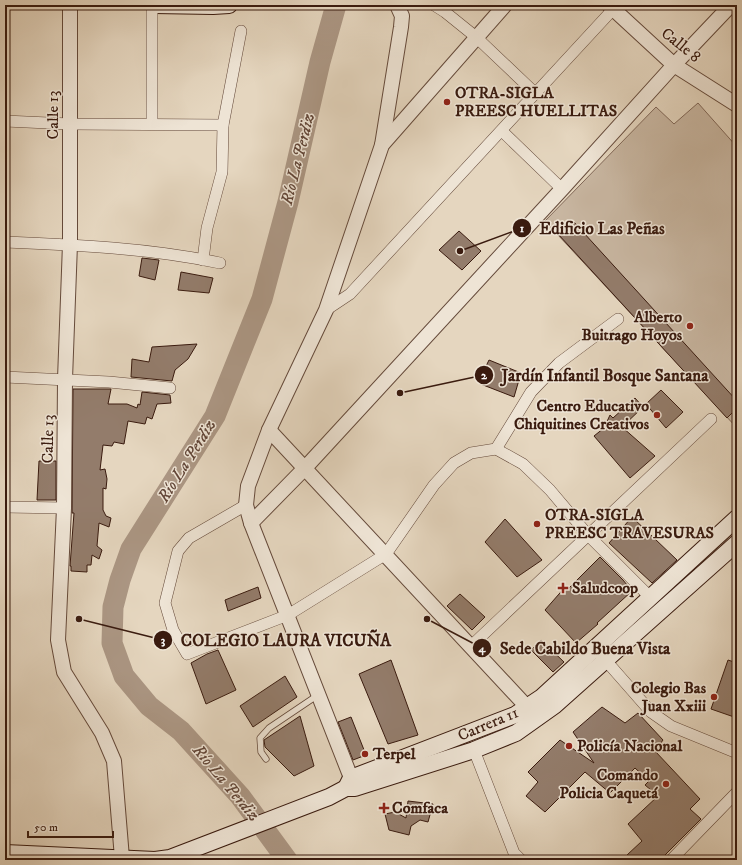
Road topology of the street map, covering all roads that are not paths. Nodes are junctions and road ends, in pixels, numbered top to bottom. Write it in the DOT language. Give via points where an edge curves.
graph roads {
  1 [pos="70,5"];
  2 [pos="153,5"];
  3 [pos="397,5"];
  4 [pos="434,5"];
  5 [pos="505,5"];
  6 [pos="731,5"];
  7 [pos="221,6"];
  8 [pos="613,6"];
  9 [pos="241,31"];
  10 [pos="476,38"];
  11 [pos="674,65"];
  12 [pos="535,93"];
  13 [pos="737,104"];
  14 [pos="5,121"];
  15 [pos="70,124"];
  16 [pos="152,124"];
  17 [pos="223,125"];
  18 [pos="502,131"];
  19 [pos="382,145"];
  20 [pos="562,189"];
  21 [pos="5,242"];
  22 [pos="70,244"];
  23 [pos="203,260"];
  24 [pos="220,264"];
  25 [pos="326,310"];
  26 [pos="618,319"];
  27 [pos="5,377"];
  28 [pos="65,379"];
  29 [pos="170,388"];
  30 [pos="711,420"];
  31 [pos="270,430"];
  32 [pos="496,449"];
  33 [pos="305,468"];
  34 [pos="246,505"];
  35 [pos="5,507"];
  36 [pos="64,508"];
  37 [pos="737,518"];
  38 [pos="251,523"];
  39 [pos="588,536"];
  40 [pos="737,543"];
  41 [pos="386,554"];
  42 [pos="651,598"];
  43 [pos="288,615"];
  44 [pos="470,647"];
  45 [pos="600,654"];
  46 [pos="319,695"];
  47 [pos="527,707"];
  48 [pos="474,750"];
  49 [pos="737,753"];
  50 [pos="266,759"];
  51 [pos="351,784"];
  52 [pos="737,792"];
  53 [pos="5,854"];
  54 [pos="122,859"];
  55 [pos="521,860"];
  56 [pos="671,860"];
  1 -- 15 [label="street, Calle 13"];
  2 -- 7 [label="main road"];
  2 -- 16 [label="street"];
  3 -- 19 [label="street" via="402,16 401,27"];
  4 -- 10 [label="street"];
  5 -- 10 [label="street"];
  6 -- 11 [label="street"];
  8 -- 11 [label="street, Calle 8"];
  8 -- 12 [label="street"];
  9 -- 17 [label="street"];
  10 -- 12 [label="street"];
  10 -- 19 [label="street"];
  11 -- 13 [label="street, Calle 8"];
  11 -- 20 [label="street"];
  12 -- 18 [label="street"];
  14 -- 15 [label="street"];
  15 -- 16 [label="street"];
  15 -- 22 [label="street, Calle 13"];
  16 -- 17 [label="street"];
  17 -- 23 [label="street" via="222,172 207,228"];
  18 -- 20 [label="street"];
  18 -- 25 [label="street" via="350,294"];
  19 -- 25 [label="street"];
  20 -- 33 [label="street"];
  21 -- 22 [label="street"];
  22 -- 23 [label="street" via="144,250"];
  22 -- 28 [label="street, Calle 13"];
  23 -- 24 [label="street"];
  25 -- 31 [label="street"];
  26 -- 32 [label="street" via="559,363 531,392"];
  27 -- 28 [label="street"];
  28 -- 29 [label="street"];
  28 -- 36 [label="street, Calle 13"];
  30 -- 39 [label="street"];
  31 -- 33 [label="street"];
  31 -- 34 [label="street" via="248,486"];
  32 -- 39 [label="street" via="523,464 550,490"];
  32 -- 41 [label="street" via="471,453 454,463 434,484"];
  33 -- 38 [label="street"];
  33 -- 41 [label="street"];
  34 -- 38 [label="street"];
  34 -- 43 [label="street" via="189,538 178,551 165,603 173,630 187,654"];
  35 -- 36 [label="street"];
  36 -- 54 [label="street, Calle 13" via="58,640 64,672 102,733 114,760"];
  37 -- 42 [label="main road, Carrera 11"];
  38 -- 43 [label="street"];
  39 -- 42 [label="street"];
  39 -- 44 [label="street"];
  40 -- 45 [label="main road, Carrera 11"];
  41 -- 43 [label="street"];
  41 -- 44 [label="street"];
  42 -- 45 [label="main road, Carrera 11"];
  43 -- 46 [label="street"];
  44 -- 47 [label="street"];
  45 -- 47 [label="main road, Carrera 11"];
  45 -- 48 [label="main road, Carrera 11" via="554,706 516,733"];
  45 -- 49 [label="street" via="651,712 671,726"];
  46 -- 50 [label="lane" via="263,734 260,738"];
  46 -- 51 [label="street"];
  47 -- 51 [label="main road, Carrera 11" via="516,715"];
  48 -- 51 [label="main road, Carrera 11"];
  48 -- 55 [label="street" via="514,852"];
  51 -- 54 [label="main road, Carrera 11" via="329,797 170,858"];
  52 -- 56 [label="street"];
  53 -- 54 [label="main road, Carrera 11"];
}
